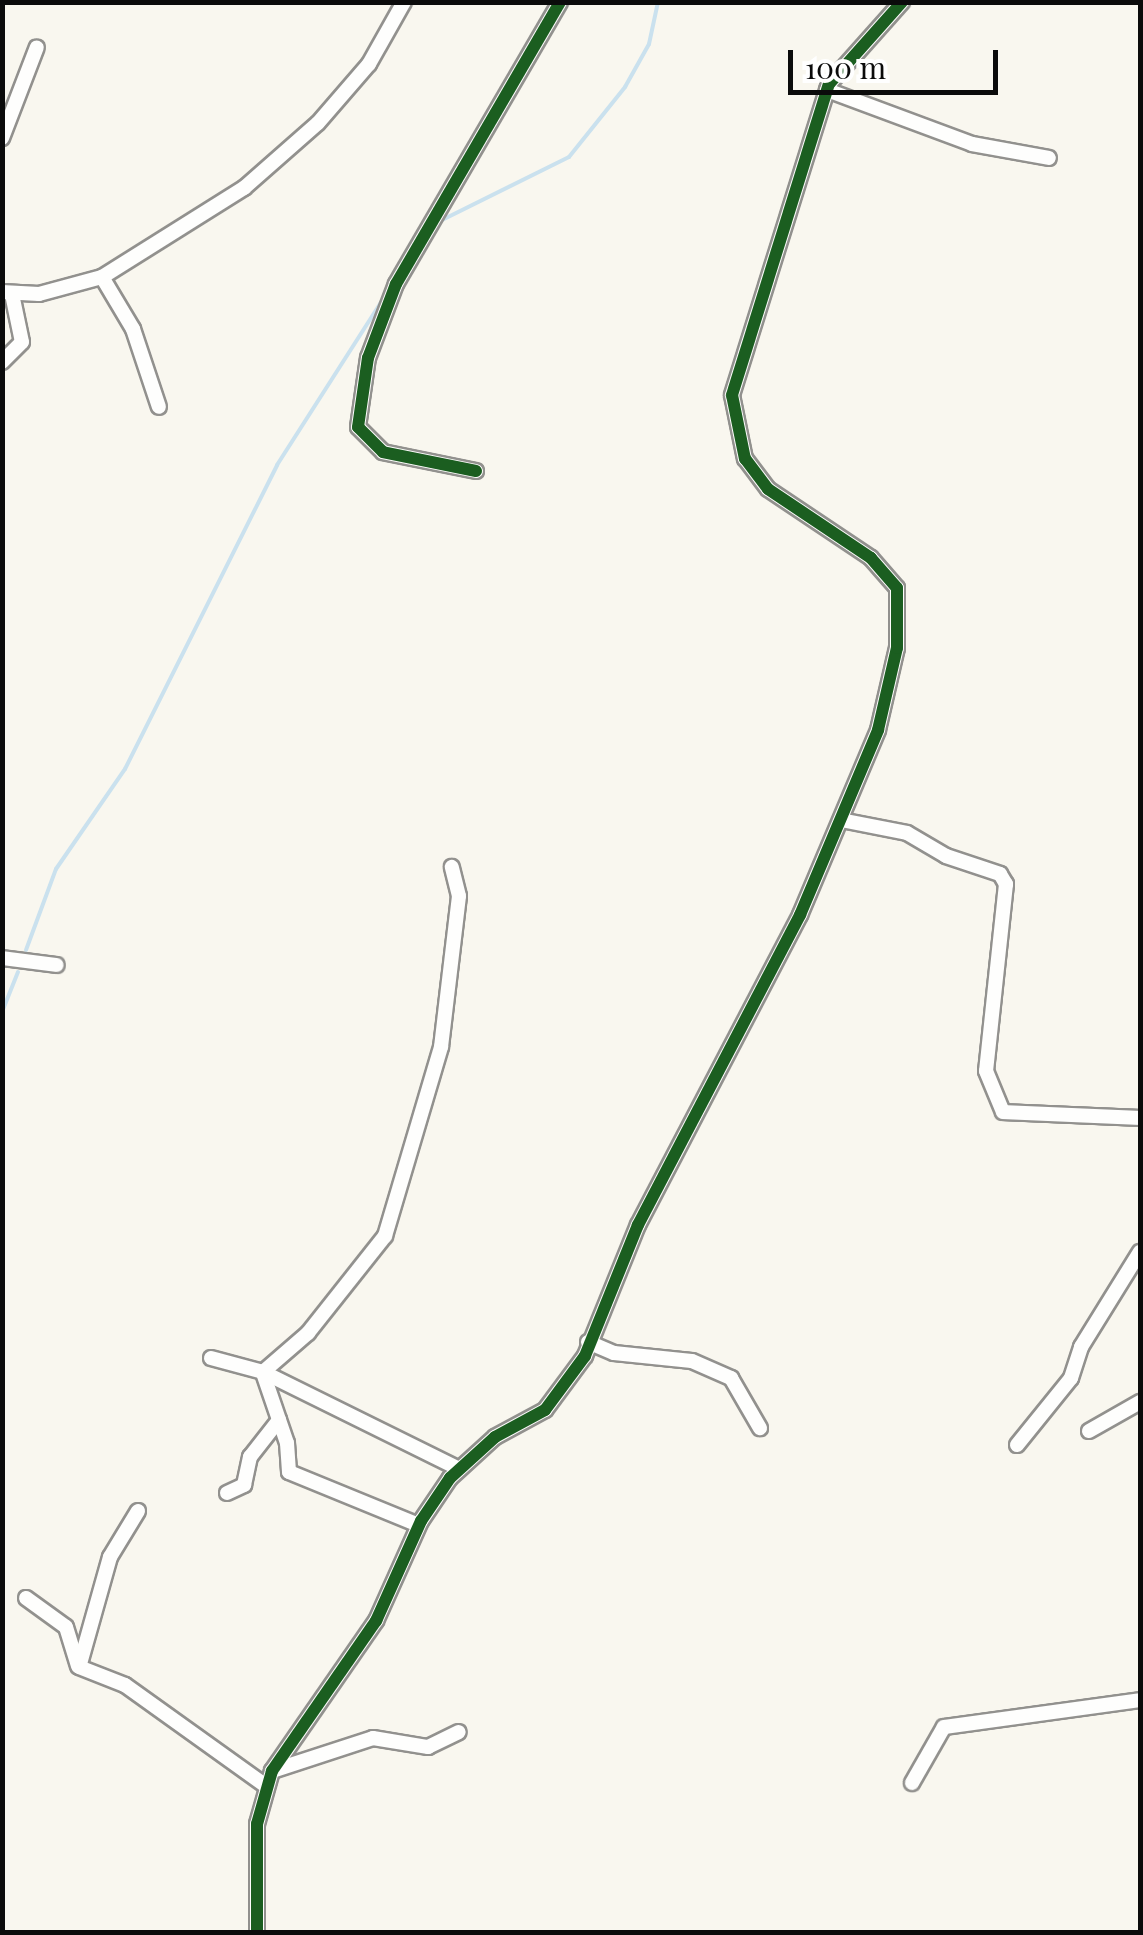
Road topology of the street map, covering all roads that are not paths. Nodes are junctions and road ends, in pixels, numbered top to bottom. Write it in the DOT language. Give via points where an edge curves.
graph roads {
  1 [pos="404,2"];
  2 [pos="560,2"];
  3 [pos="902,2"];
  4 [pos="37,47"];
  5 [pos="827,90"];
  6 [pos="2,138"];
  7 [pos="1049,158"];
  8 [pos="102,277"];
  9 [pos="7,293"];
  10 [pos="2,362"];
  11 [pos="160,407"];
  12 [pos="476,470"];
  13 [pos="841,820"];
  14 [pos="452,868"];
  15 [pos="2,958"];
  16 [pos="57,965"];
  17 [pos="1140,1118"];
  18 [pos="1140,1252"];
  19 [pos="590,1343"];
  20 [pos="211,1358"];
  21 [pos="263,1372"];
  22 [pos="1140,1402"];
  23 [pos="279,1420"];
  24 [pos="760,1428"];
  25 [pos="1088,1431"];
  26 [pos="1017,1445"];
  27 [pos="460,1469"];
  28 [pos="227,1493"];
  29 [pos="138,1512"];
  30 [pos="419,1526"];
  31 [pos="26,1598"];
  32 [pos="78,1667"];
  33 [pos="1140,1700"];
  34 [pos="459,1732"];
  35 [pos="269,1779"];
  36 [pos="912,1783"];
  37 [pos="257,1932"];
  1 -- 8 [label="street" via="369,64 318,123 244,188"];
  2 -- 12 [label="street" via="396,284 368,358 358,427 383,452"];
  3 -- 5 [label="street"];
  4 -- 6 [label="street"];
  5 -- 7 [label="street" via="972,144"];
  5 -- 13 [label="street" via="732,395 745,459 768,489 870,558 897,588 891,690"];
  8 -- 9 [label="street" via="39,294"];
  8 -- 11 [label="street" via="134,329"];
  9 -- 10 [label="street" via="22,342"];
  13 -- 17 [label="street" via="907,833 946,856 1000,874 1006,884 986,1071 1004,1112"];
  13 -- 19 [label="street" via="800,915 660,1176"];
  14 -- 21 [label="street" via="459,896 441,1047 385,1236 308,1332"];
  15 -- 16 [label="street"];
  18 -- 26 [label="street" via="1081,1347 1070,1378"];
  19 -- 24 [label="street" via="614,1353 692,1361 731,1378"];
  19 -- 27 [label="street" via="545,1410 495,1437"];
  20 -- 21 [label="street"];
  21 -- 23 [label="street"];
  21 -- 27 [label="street"];
  22 -- 25 [label="street"];
  23 -- 28 [label="street" via="250,1457 244,1485"];
  23 -- 30 [label="street" via="289,1472"];
  27 -- 30 [label="street"];
  29 -- 32 [label="street" via="110,1558"];
  30 -- 35 [label="street" via="376,1621"];
  31 -- 32 [label="street" via="66,1627"];
  32 -- 35 [label="street" via="125,1686"];
  33 -- 36 [label="street" via="944,1727"];
  34 -- 35 [label="street" via="428,1747 373,1738"];
  35 -- 37 [label="street" via="257,1824"];
}
